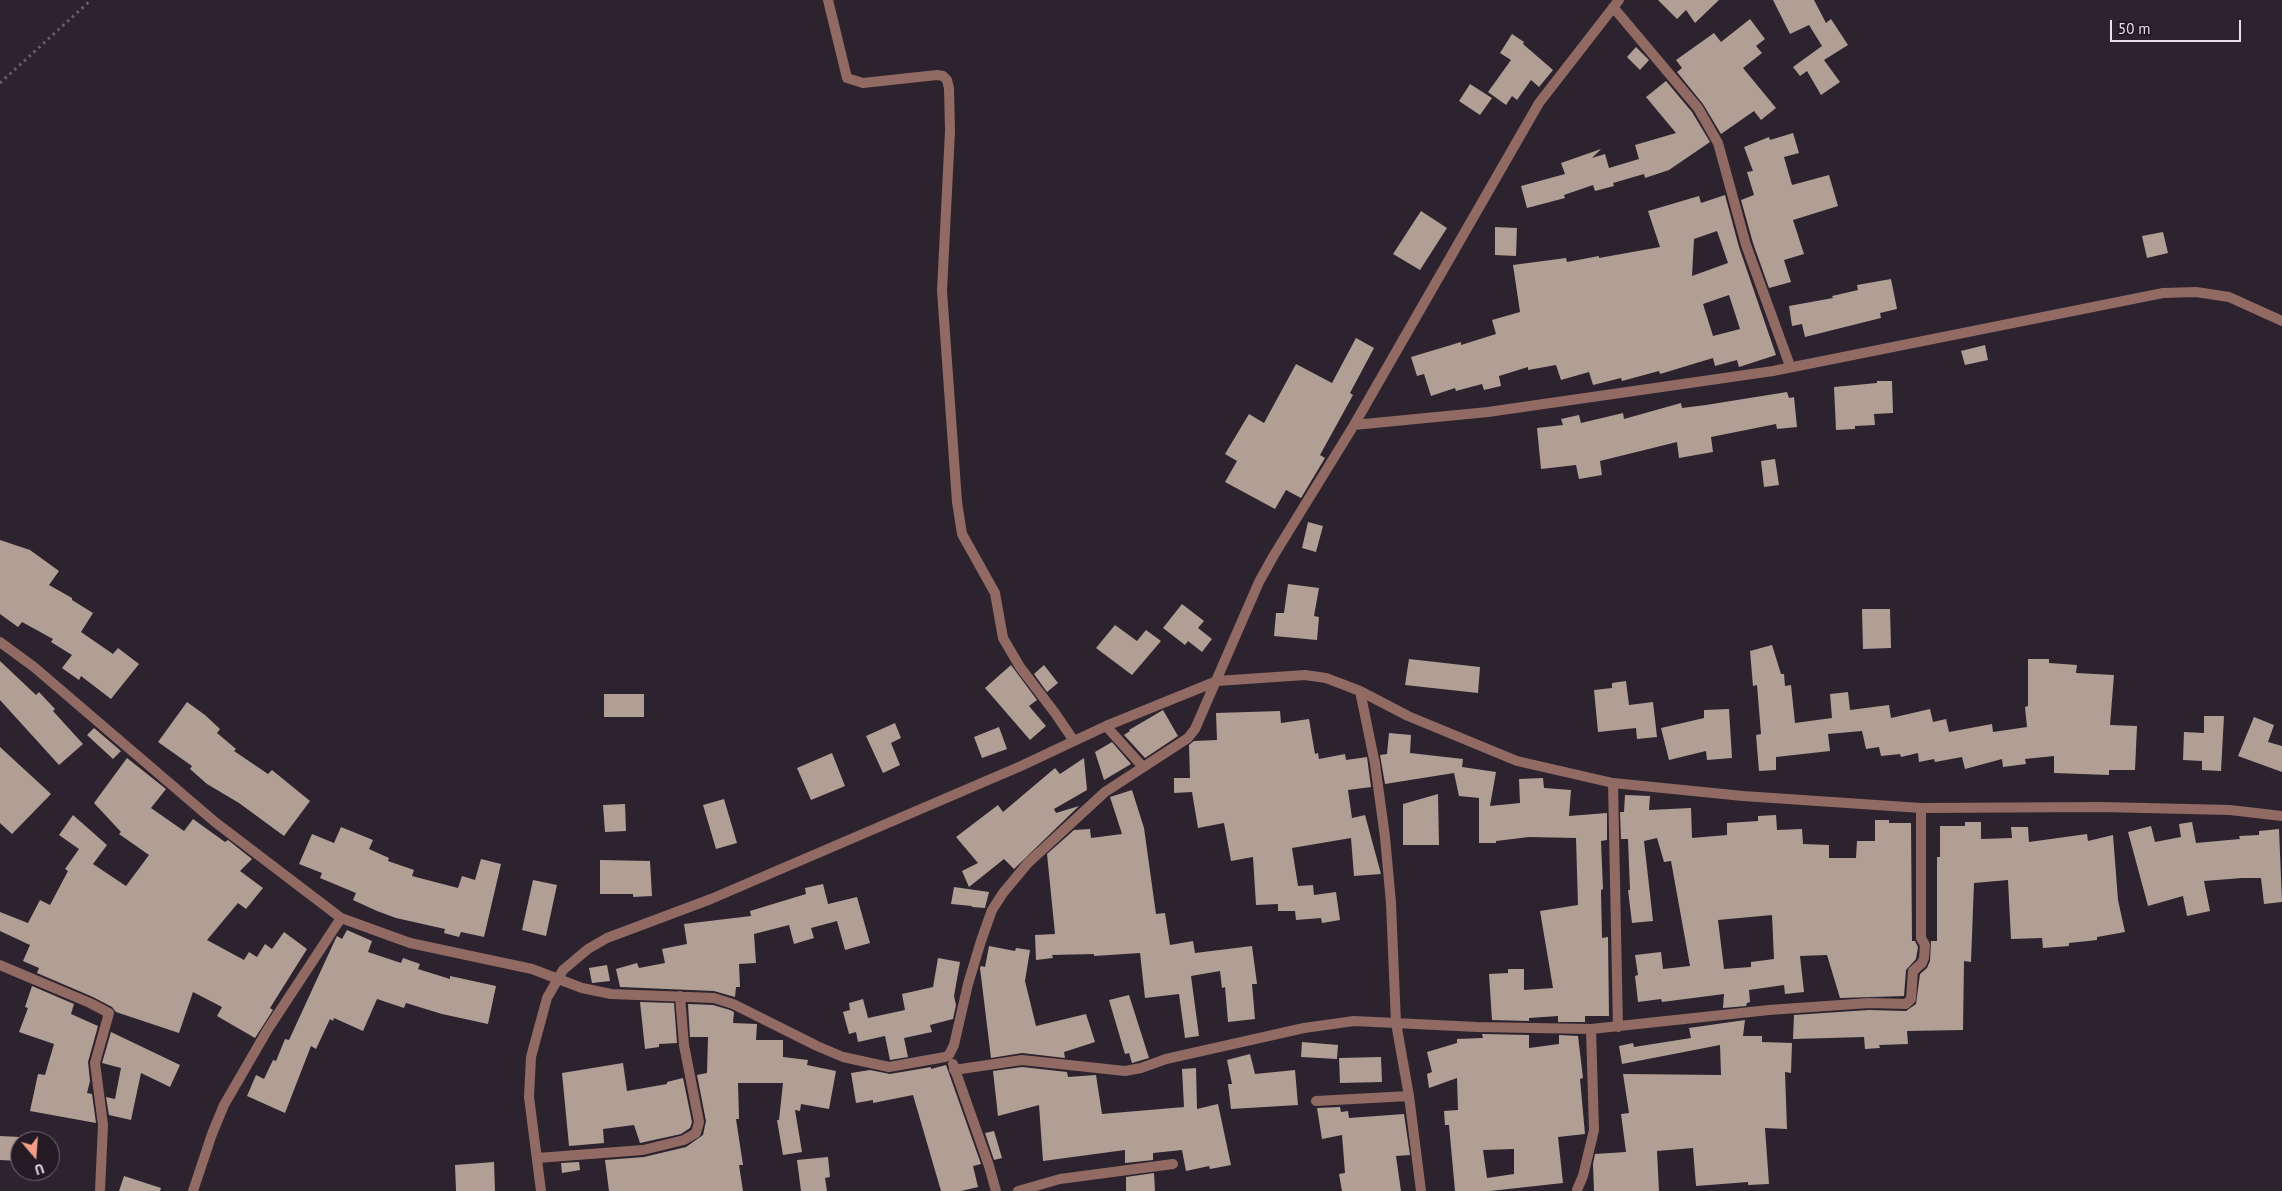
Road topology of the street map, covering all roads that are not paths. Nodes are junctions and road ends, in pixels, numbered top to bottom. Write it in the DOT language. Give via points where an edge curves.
graph roads {
  1 [pos="828,0"];
  2 [pos="1616,3"];
  3 [pos="2282,321"];
  4 [pos="1790,366"];
  5 [pos="1354,425"];
  6 [pos="0,642"];
  7 [pos="1218,678"];
  8 [pos="1360,691"];
  9 [pos="1106,726"];
  10 [pos="1074,741"];
  11 [pos="1143,767"];
  12 [pos="1613,783"];
  13 [pos="1921,808"];
  14 [pos="2282,816"];
  15 [pos="341,918"];
  16 [pos="0,965"];
  17 [pos="552,977"];
  18 [pos="680,996"];
  19 [pos="1396,1023"];
  20 [pos="1618,1027"];
  21 [pos="1591,1029"];
  22 [pos="949,1055"];
  23 [pos="954,1070"];
  24 [pos="1409,1096"];
  25 [pos="1316,1101"];
  26 [pos="536,1158"];
  27 [pos="1173,1164"];
  28 [pos="1577,1190"];
  29 [pos="100,1191"];
  30 [pos="193,1191"];
  31 [pos="541,1191"];
  32 [pos="996,1191"];
  33 [pos="1018,1191"];
  34 [pos="1421,1191"];
  1 -- 10 [label="street" via="847,78 863,83 937,75 947,80 950,131 942,291 962,534 995,593 1003,638"];
  2 -- 4 [label="street" via="1698,108 1718,143 1746,245"];
  2 -- 5 [label="street" via="1539,103"];
  3 -- 4 [label="street" via="2229,297 2196,292 2163,293"];
  4 -- 5 [label="street" via="1488,412"];
  5 -- 7 [label="street" via="1259,582"];
  6 -- 15 [label="street" via="34,667 215,822"];
  7 -- 8 [label="street" via="1305,675 1326,678"];
  7 -- 9 [label="street"];
  7 -- 11 [label="street" via="1202,716 1188,738"];
  8 -- 12 [label="street" via="1408,716 1517,761"];
  8 -- 19 [label="street" via="1385,837"];
  9 -- 10 [label="street"];
  9 -- 11 [label="street"];
  10 -- 17 [label="street" via="711,899 607,938"];
  11 -- 22 [label="street" via="1105,792 1028,863 1003,893 992,910 981,940"];
  12 -- 13 [label="street"];
  12 -- 20 [label="street"];
  13 -- 14 [label="street" via="2102,807 2230,810"];
  13 -- 20 [label="street" via="1921,938 1924,962 1914,971 1909,1003 1770,1010"];
  15 -- 17 [label="street" via="410,943 532,969"];
  15 -- 30 [label="street" via="268,1029 224,1105"];
  16 -- 29 [label="street" via="109,1013 95,1063 103,1125"];
  17 -- 18 [label="street" via="611,994"];
  17 -- 26 [label="street" via="531,1057 529,1097"];
  18 -- 22 [label="street" via="714,998 734,1004 843,1057 889,1067"];
  18 -- 26 [label="street" via="684,1045 699,1122 696,1133 684,1140 643,1150"];
  19 -- 21 [label="street"];
  19 -- 23 [label="street" via="1354,1021 1304,1028 1125,1071 1022,1060"];
  19 -- 24 [label="street"];
  20 -- 21 [label="street"];
  21 -- 28 [label="street" via="1594,1130 1584,1176"];
  22 -- 23 [label="street"];
  23 -- 32 [label="street"];
  24 -- 25 [label="street"];
  24 -- 34 [label="street"];
  26 -- 31 [label="street"];
  27 -- 33 [label="street" via="1060,1179"];
}
